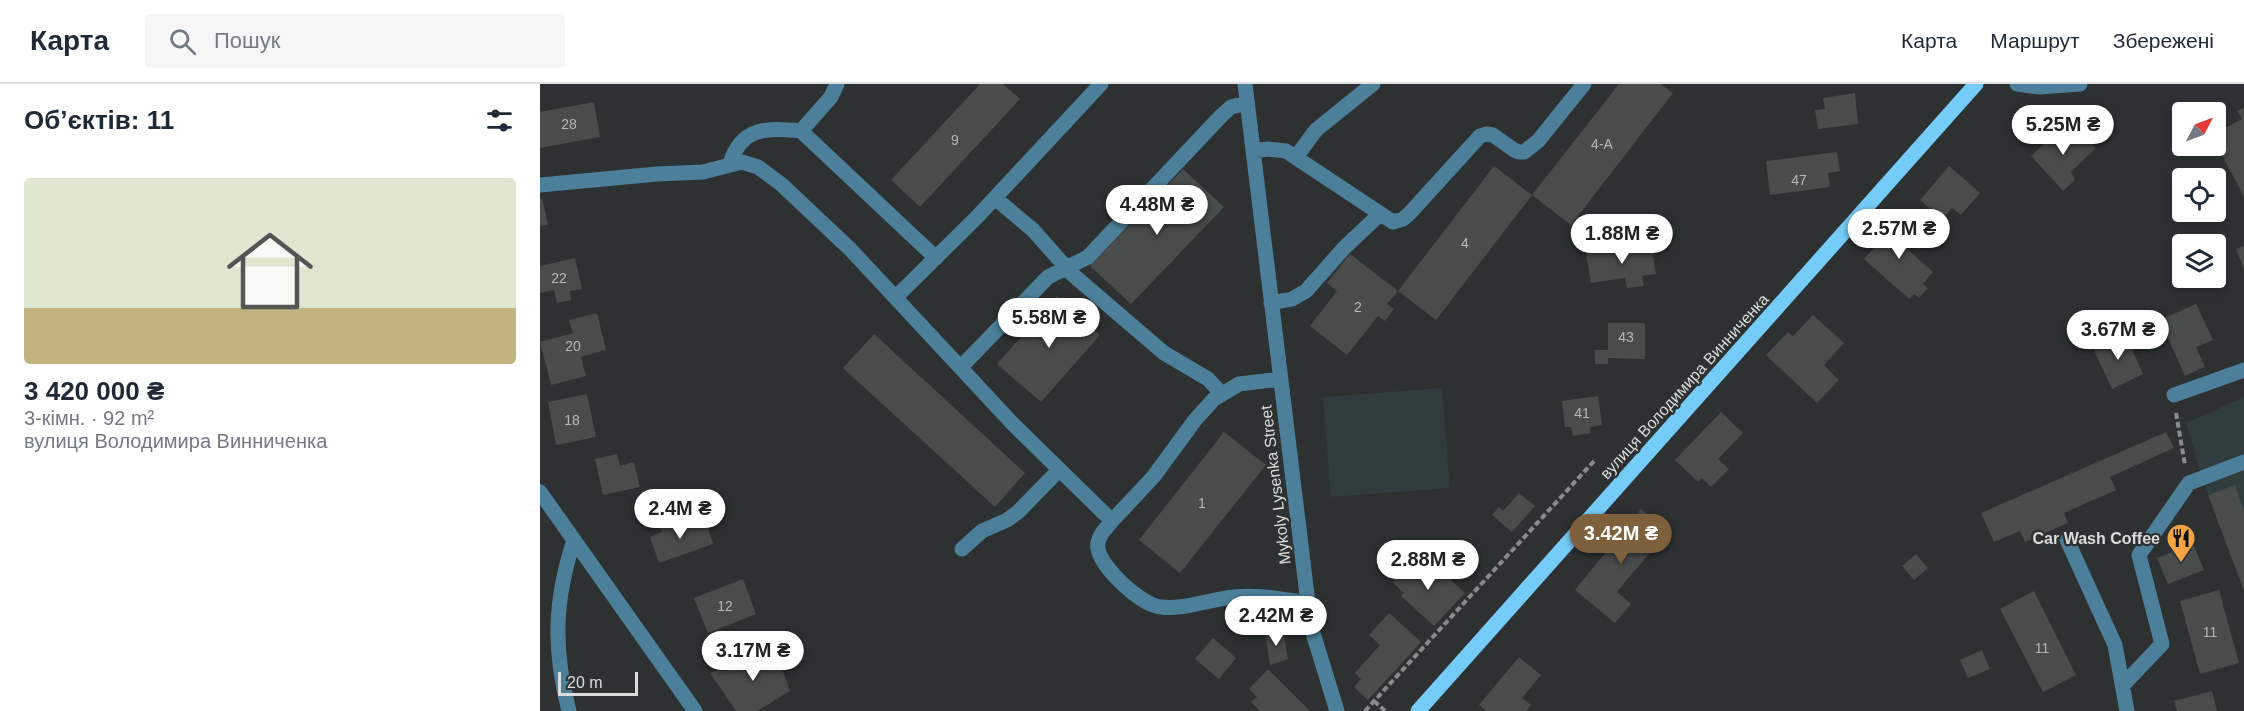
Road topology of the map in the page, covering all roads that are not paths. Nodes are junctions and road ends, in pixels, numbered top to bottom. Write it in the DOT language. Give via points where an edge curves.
graph roads {
  1 [pos="837,84"];
  2 [pos="1101,84"];
  3 [pos="1245,84"];
  4 [pos="1373,84"];
  5 [pos="1584,84"];
  6 [pos="1976,84"];
  7 [pos="2017,84"];
  8 [pos="2080,84"];
  9 [pos="1247,103"];
  10 [pos="801,131"];
  11 [pos="1253,151"];
  12 [pos="1296,157"];
  13 [pos="730,164"];
  14 [pos="540,185"];
  15 [pos="995,198"];
  16 [pos="1380,214"];
  17 [pos="936,258"];
  18 [pos="1065,267"];
  19 [pos="896,297"];
  20 [pos="1271,303"];
  21 [pos="961,367"];
  22 [pos="2244,370"];
  23 [pos="1281,379"];
  24 [pos="1222,394"];
  25 [pos="2175,395"];
  26 [pos="2244,462"];
  27 [pos="1059,470"];
  28 [pos="540,492"];
  29 [pos="1112,521"];
  30 [pos="574,540"];
  31 [pos="2067,540"];
  32 [pos="962,549"];
  33 [pos="1308,603"];
  34 [pos="2123,685"];
  35 [pos="569,711"];
  36 [pos="695,711"];
  37 [pos="1337,711"];
  38 [pos="1418,711"];
  39 [pos="2127,711"];
  1 -- 10 [label="street" via="831,98"];
  2 -- 15 [label="street"];
  3 -- 9 [label="street, Mykoly Lysenka Street"];
  4 -- 12 [label="street" via="1316,130"];
  5 -- 16 [label="street" via="1530,149 1519,152 1493,135 1480,136 1403,219 1393,222"];
  6 -- 38 [label="main road, вулиця Володимира Винниченка"];
  7 -- 8 [label="street"];
  9 -- 11 [label="street, Mykoly Lysenka Street"];
  9 -- 18 [label="street" via="1231,107 1222,115 1088,257"];
  10 -- 13 [label="street" via="764,130 749,135 735,150"];
  10 -- 17 [label="street"];
  11 -- 12 [label="street" via="1277,149"];
  11 -- 20 [label="street, Mykoly Lysenka Street"];
  12 -- 16 [label="street"];
  13 -- 14 [label="street" via="703,172"];
  13 -- 19 [label="street" via="750,164 768,174"];
  15 -- 17 [label="street"];
  15 -- 18 [label="street" via="1032,230"];
  16 -- 20 [label="street" via="1306,291 1292,299"];
  17 -- 19 [label="street"];
  18 -- 21 [label="street" via="1048,277"];
  18 -- 24 [label="street" via="1164,353 1208,379"];
  19 -- 21 [label="street"];
  20 -- 23 [label="street, Mykoly Lysenka Street"];
  21 -- 27 [label="street"];
  22 -- 25 [label="street"];
  23 -- 24 [label="street" via="1239,384"];
  23 -- 33 [label="street, Mykoly Lysenka Street"];
  24 -- 29 [label="street"];
  26 -- 34 [label="street" via="2189,483 2139,555 2162,644"];
  27 -- 29 [label="street"];
  27 -- 32 [label="street" via="1018,512 982,531"];
  28 -- 30 [label="street"];
  29 -- 33 [label="street" via="1098,542 1102,558 1124,585 1155,606 1247,596"];
  30 -- 35 [label="street" via="563,573 557,636"];
  30 -- 36 [label="street"];
  31 -- 34 [label="street" via="2115,645"];
  33 -- 37 [label="street, Mykoly Lysenka Street"];
  34 -- 39 [label="street"];
}
